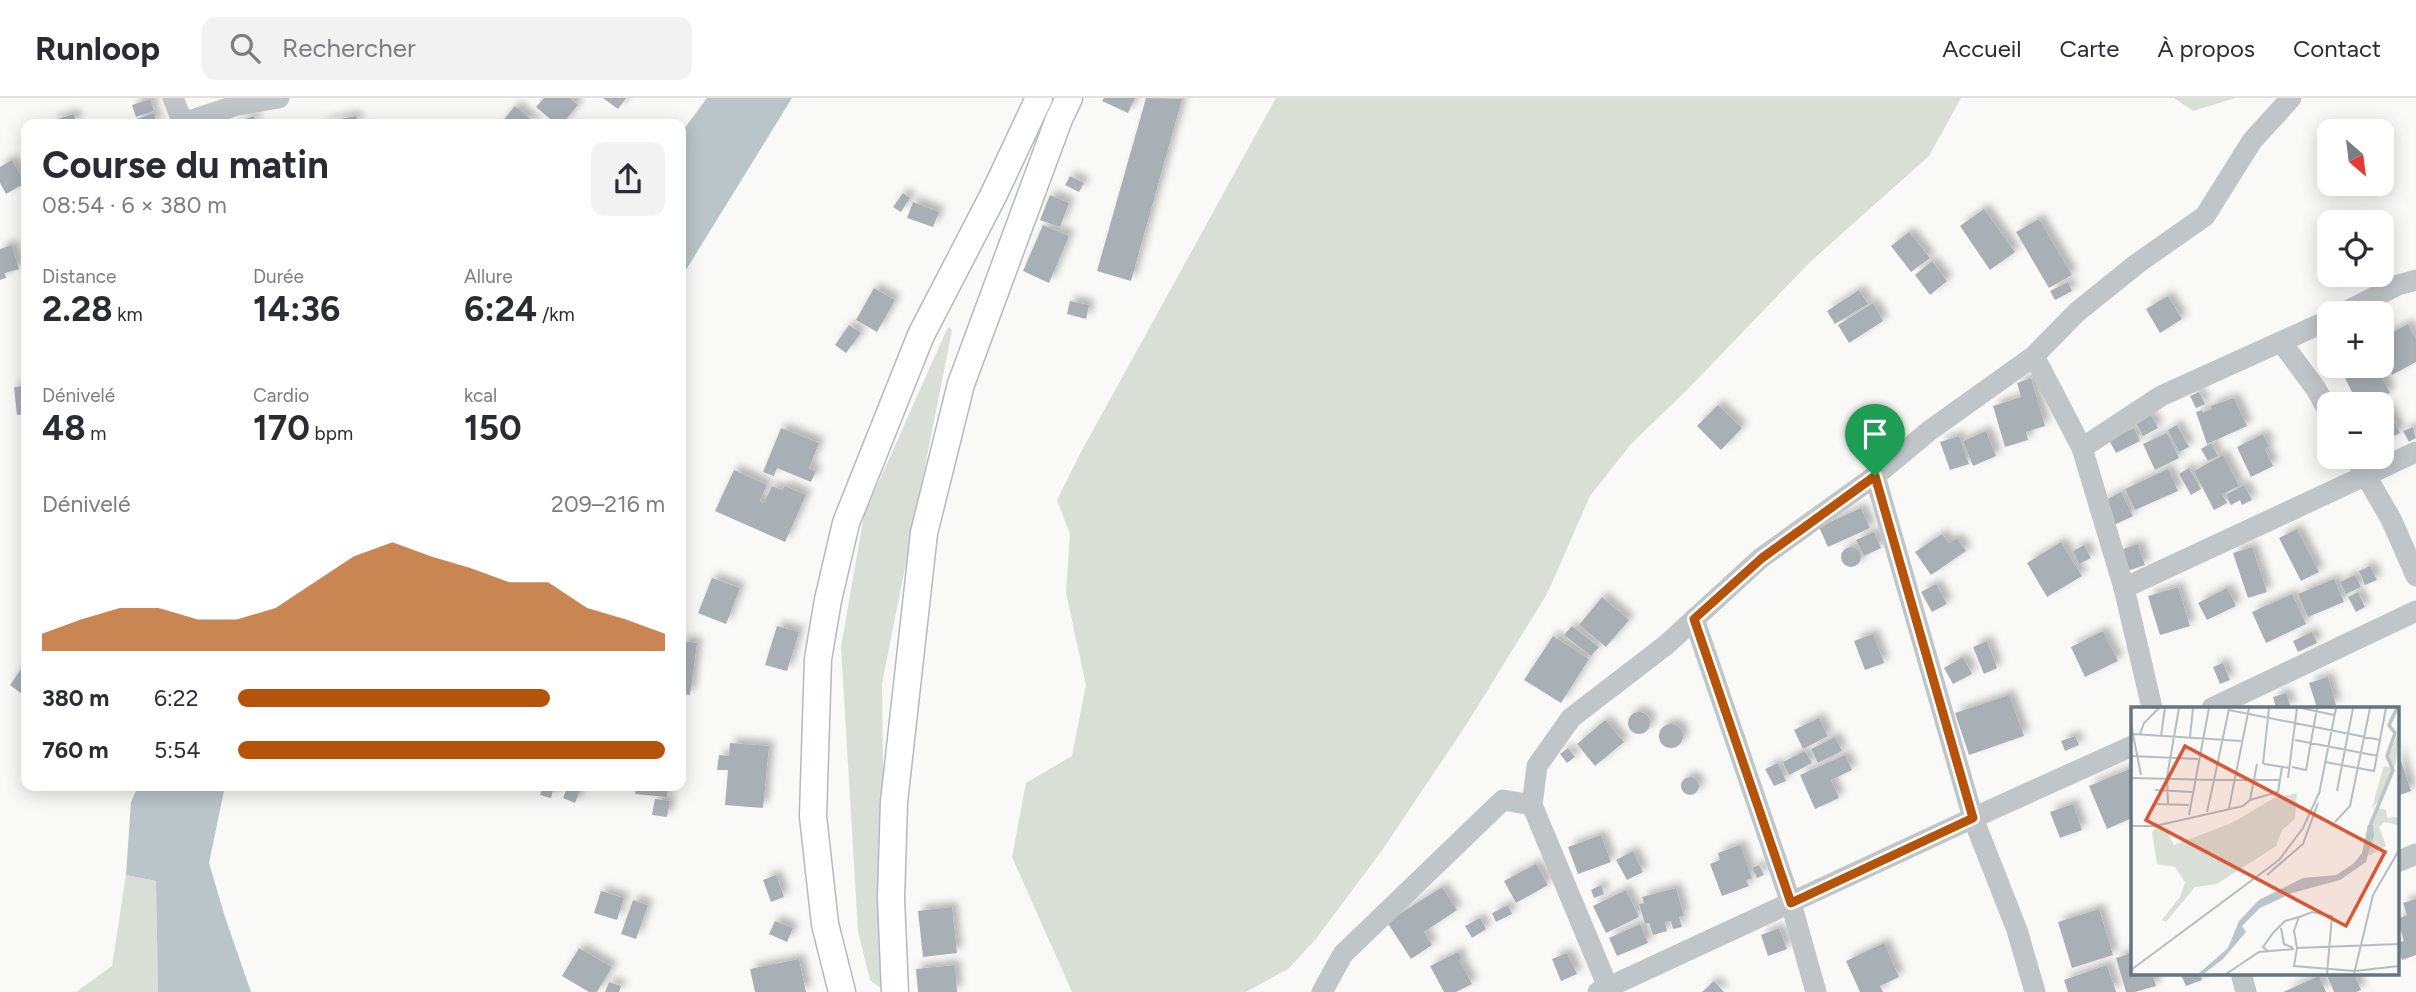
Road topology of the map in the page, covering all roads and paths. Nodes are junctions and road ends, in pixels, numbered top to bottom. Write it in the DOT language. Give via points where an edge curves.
graph roads {
  1 [pos="173,98"];
  2 [pos="279,98"];
  3 [pos="1039,98"];
  4 [pos="1069,98"];
  5 [pos="2291,98"];
  6 [pos="181,119"];
  7 [pos="195,119"];
  8 [pos="2416,280"];
  9 [pos="2367,301"];
  10 [pos="2317,326"];
  11 [pos="2282,342"];
  12 [pos="2034,356"];
  13 [pos="2318,392"];
  14 [pos="2082,448"];
  15 [pos="2416,452"];
  16 [pos="2362,469"];
  17 [pos="1875,476"];
  18 [pos="2367,477"];
  19 [pos="2416,576"];
  20 [pos="2124,588"];
  21 [pos="2416,611"];
  22 [pos="1694,619"];
  23 [pos="2152,707"];
  24 [pos="2216,707"];
  25 [pos="2131,747"];
  26 [pos="1532,805"];
  27 [pos="1973,818"];
  28 [pos="2416,854"];
  29 [pos="2398,862"];
  30 [pos="1791,903"];
  31 [pos="2241,974"];
  32 [pos="1606,990"];
  33 [pos="842,992"];
  34 [pos="895,992"];
  35 [pos="1322,992"];
  36 [pos="1816,992"];
  37 [pos="2035,992"];
  38 [pos="2246,992"];
  1 -- 6 [label="street"];
  2 -- 7 [label="street"];
  3 -- 33 [label="main road" via="921,335 846,523 828,600 818,659 813,816 825,924"];
  4 -- 34 [label="main road" via="961,384 924,533 894,802 891,898"];
  5 -- 12 [label="street" via="2252,141 2205,216 2077,312"];
  8 -- 9 [label="street"];
  10 -- 11 [label="street"];
  11 -- 13 [label="street"];
  11 -- 14 [label="street" via="2161,396"];
  12 -- 14 [label="street"];
  12 -- 17 [label="street"];
  14 -- 20 [label="street"];
  15 -- 18 [label="street"];
  16 -- 18 [label="street"];
  17 -- 22 [label="street" via="1762,558"];
  17 -- 27 [label="street"];
  18 -- 19 [label="street"];
  18 -- 20 [label="street"];
  20 -- 23 [label="street"];
  21 -- 24 [label="street"];
  22 -- 26 [label="street" via="1571,718 1537,766"];
  22 -- 30 [label="street"];
  25 -- 27 [label="street"];
  26 -- 32 [label="street"];
  26 -- 35 [label="street" via="1503,800 1343,954"];
  27 -- 30 [label="street"];
  27 -- 37 [label="street" via="2017,930"];
  28 -- 29 [label="street"];
  30 -- 32 [label="street"];
  30 -- 36 [label="street"];
  31 -- 38 [label="street"];
}
